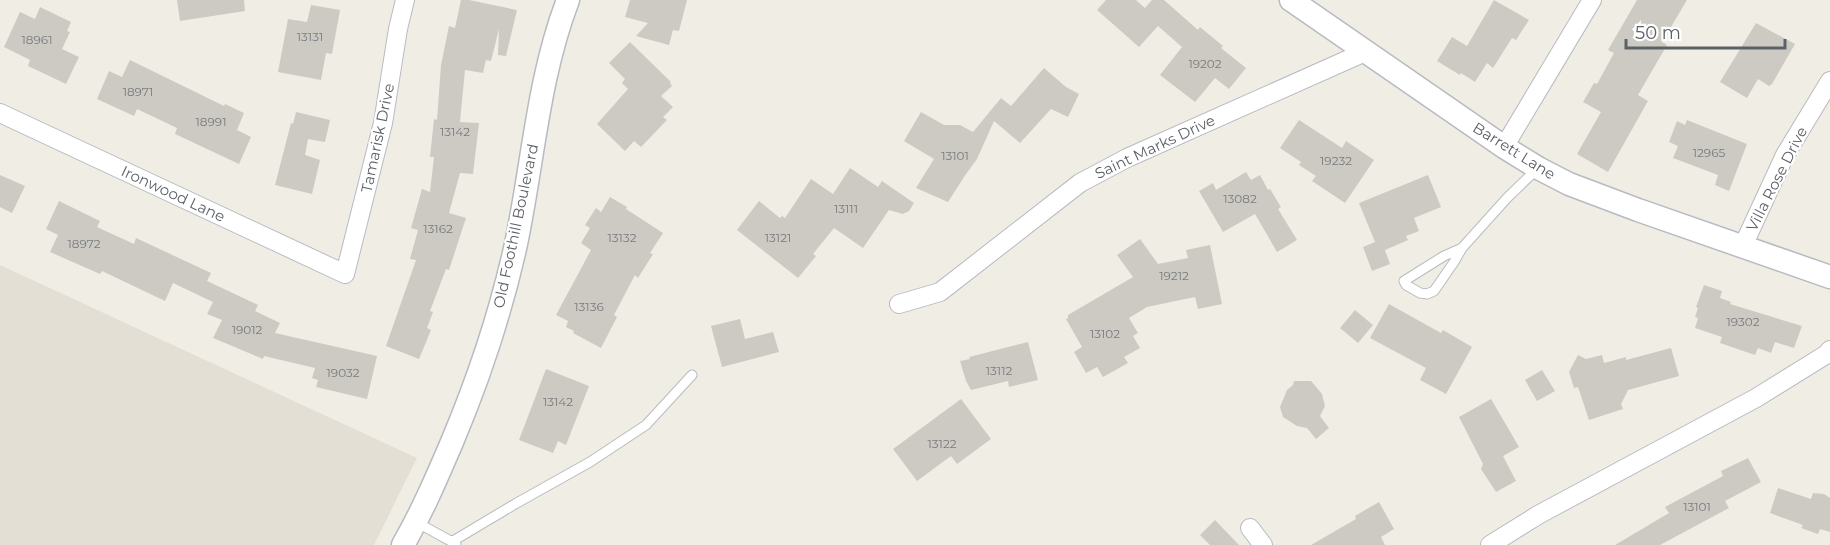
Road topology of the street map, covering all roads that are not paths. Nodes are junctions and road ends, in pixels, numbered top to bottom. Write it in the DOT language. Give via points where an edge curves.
graph roads {
  1 [pos="405,0"];
  2 [pos="567,0"];
  3 [pos="1291,0"];
  4 [pos="1592,0"];
  5 [pos="1365,52"];
  6 [pos="1830,81"];
  7 [pos="0,113"];
  8 [pos="1504,147"];
  9 [pos="1538,168"];
  10 [pos="1743,246"];
  11 [pos="1462,248"];
  12 [pos="345,274"];
  13 [pos="1830,277"];
  14 [pos="899,304"];
  15 [pos="1830,350"];
  16 [pos="692,375"];
  17 [pos="417,522"];
  18 [pos="1250,528"];
  19 [pos="455,543"];
  20 [pos="403,545"];
  21 [pos="1263,545"];
  22 [pos="1490,545"];
  1 -- 12 [label="street, Tamarisk Drive" via="383,123"];
  2 -- 17 [label="street, Old Foothill Boulevard" via="547,69 506,289 468,404"];
  3 -- 5 [label="street, Barrett Lane"];
  4 -- 8 [label="street"];
  5 -- 8 [label="street, Barrett Lane"];
  5 -- 14 [label="street, Saint Marks Drive" via="1127,158 1080,183 940,292"];
  6 -- 10 [label="street, Villa Rose Drive" via="1785,155"];
  7 -- 12 [label="street, Ironwood Lane"];
  8 -- 9 [label="street, Barrett Lane"];
  9 -- 10 [label="street, Barrett Lane" via="1618,203"];
  9 -- 11 [label="lane"];
  10 -- 13 [label="street, Barrett Lane"];
  11 -- 11 [label="lane" via="1434,291 1420,293 1406,285 1404,281"];
  15 -- 22 [label="street" via="1756,398 1538,515"];
  16 -- 19 [label="lane" via="646,425"];
  17 -- 19 [label="lane"];
  17 -- 20 [label="street, Old Foothill Boulevard"];
  18 -- 21 [label="street"];
}
